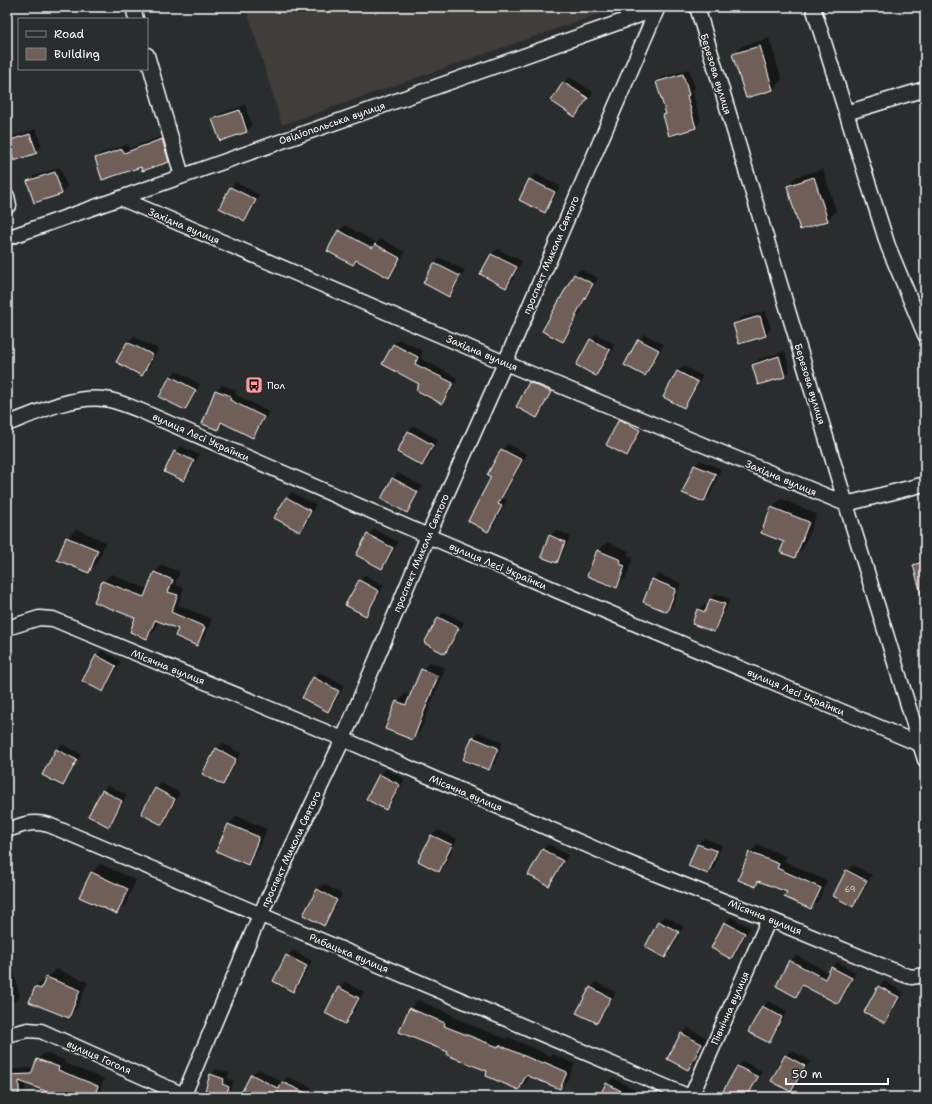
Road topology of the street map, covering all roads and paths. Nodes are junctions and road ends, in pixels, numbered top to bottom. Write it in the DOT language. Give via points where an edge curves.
graph roads {
  1 [pos="133,7"];
  2 [pos="697,7"];
  3 [pos="813,7"];
  4 [pos="657,8"];
  5 [pos="136,18"];
  6 [pos="148,58"];
  7 [pos="925,89"];
  8 [pos="846,113"];
  9 [pos="182,176"];
  10 [pos="120,198"];
  11 [pos="7,238"];
  12 [pos="925,335"];
  13 [pos="505,363"];
  14 [pos="7,424"];
  15 [pos="925,484"];
  16 [pos="846,504"];
  17 [pos="428,536"];
  18 [pos="7,628"];
  19 [pos="343,739"];
  20 [pos="920,744"];
  21 [pos="925,760"];
  22 [pos="7,830"];
  23 [pos="260,915"];
  24 [pos="769,918"];
  25 [pos="925,975"];
  26 [pos="7,1035"];
  27 [pos="185,1096"];
  28 [pos="690,1097"];
  1 -- 5 [label="street"];
  2 -- 16 [label="street, Березова вулиця"];
  3 -- 8 [label="street"];
  4 -- 9 [label="street, Овідіопольська вулиця"];
  4 -- 13 [label="street, проспект Миколи Святого"];
  6 -- 9 [label="street"];
  7 -- 8 [label="street"];
  8 -- 12 [label="street" via="888,246"];
  9 -- 10 [label="street, Овідіопольська вулиця"];
  10 -- 11 [label="street, Овідіопольська вулиця"];
  10 -- 13 [label="street, Західна вулиця"];
  13 -- 16 [label="street, Західна вулиця"];
  13 -- 17 [label="street, проспект Миколи Святого"];
  14 -- 17 [label="street, вулиця Лесі Українки" via="74,400 106,399 139,410"];
  15 -- 16 [label="street"];
  16 -- 20 [label="street, Березова вулиця"];
  17 -- 19 [label="street, проспект Миколи Святого"];
  17 -- 20 [label="street, вулиця Лесі Українки"];
  18 -- 19 [label="street, Місячна вулиця" via="39,618 53,619"];
  19 -- 23 [label="street, проспект Миколи Святого"];
  19 -- 24 [label="street, Місячна вулиця" via="621,860"];
  20 -- 21 [label="street, Березова вулиця"];
  22 -- 23 [label="street, Рибацька вулиця" via="27,823 39,822 49,825"];
  23 -- 27 [label="street, проспект Миколи Святого"];
  23 -- 28 [label="street, Рибацька вулиця"];
  24 -- 25 [label="street, Місячна вулиця" via="902,974 911,977"];
  24 -- 28 [label="street, Північна вулиця"];
  26 -- 27 [label="street, вулиця Гоголя" via="28,1030 40,1031"];
}
